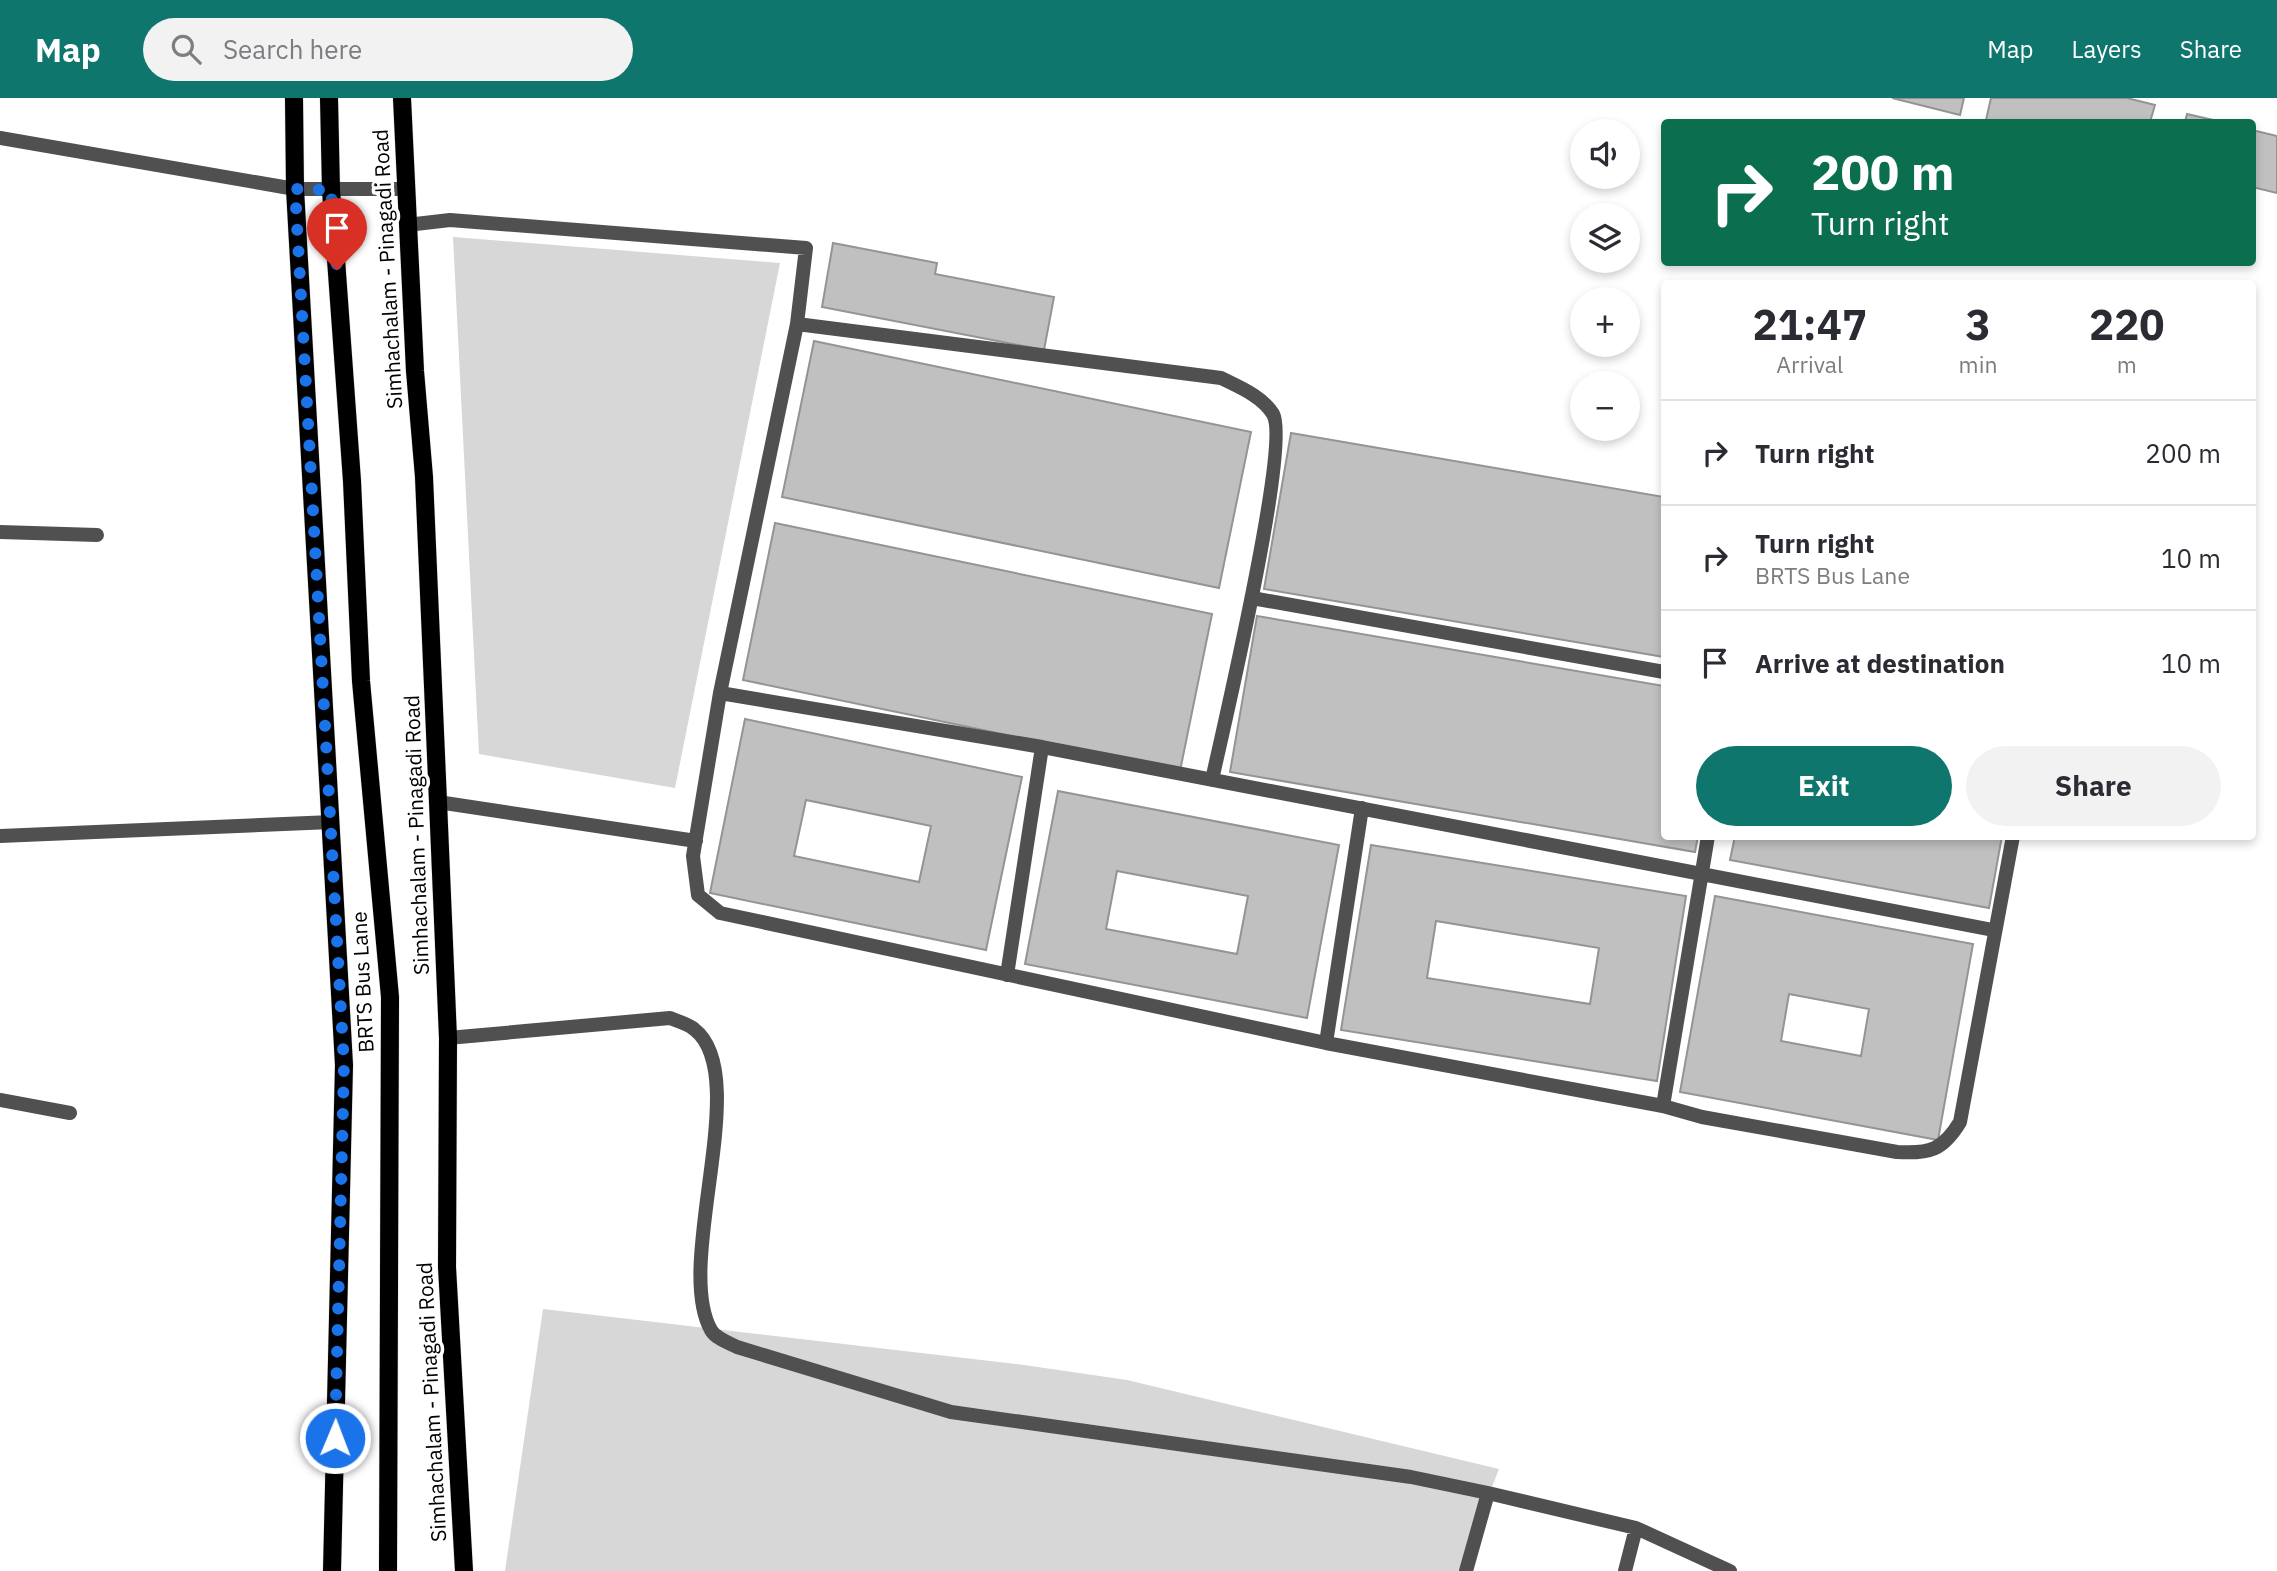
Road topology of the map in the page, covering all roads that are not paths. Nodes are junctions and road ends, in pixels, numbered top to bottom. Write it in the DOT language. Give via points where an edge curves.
graph roads {
  1 [pos="294,98"];
  2 [pos="329,98"];
  3 [pos="402,98"];
  4 [pos="0,138"];
  5 [pos="295,189"];
  6 [pos="405,189"];
  7 [pos="331,190"];
  8 [pos="407,225"];
  9 [pos="797,324"];
  10 [pos="0,532"];
  11 [pos="97,534"];
  12 [pos="1252,598"];
  13 [pos="1661,671"];
  14 [pos="720,694"];
  15 [pos="1042,747"];
  16 [pos="1212,780"];
  17 [pos="438,802"];
  18 [pos="1363,808"];
  19 [pos="332,822"];
  20 [pos="0,836"];
  21 [pos="1707,840"];
  22 [pos="2011,840"];
  23 [pos="696,841"];
  24 [pos="1702,873"];
  25 [pos="1993,930"];
  26 [pos="1007,975"];
  27 [pos="448,1038"];
  28 [pos="1326,1043"];
  29 [pos="0,1100"];
  30 [pos="1663,1106"];
  31 [pos="70,1113"];
  32 [pos="1489,1493"];
  33 [pos="1636,1528"];
  34 [pos="332,1571"];
  35 [pos="388,1571"];
  36 [pos="464,1571"];
  37 [pos="1466,1571"];
  38 [pos="1625,1571"];
  39 [pos="1730,1571"];
  1 -- 5 [label="main road"];
  2 -- 7 [label="main road, BRTS Bus Lane"];
  3 -- 6 [label="main road, Simhachalam - Pinagadi Road"];
  4 -- 5 [label="street"];
  5 -- 7 [label="street"];
  5 -- 19 [label="main road"];
  6 -- 7 [label="street"];
  6 -- 8 [label="main road, Simhachalam - Pinagadi Road"];
  7 -- 35 [label="main road, BRTS Bus Lane" via="361,681 390,996"];
  8 -- 9 [label="street" via="450,220 806,248"];
  8 -- 17 [label="main road, Simhachalam - Pinagadi Road"];
  9 -- 12 [label="street" via="1220,378 1251,393 1274,415 1278,444"];
  9 -- 14 [label="street"];
  10 -- 11 [label="street"];
  12 -- 13 [label="street"];
  12 -- 16 [label="street"];
  14 -- 15 [label="street"];
  14 -- 23 [label="street"];
  15 -- 16 [label="street"];
  15 -- 26 [label="street"];
  16 -- 18 [label="street"];
  17 -- 23 [label="street"];
  17 -- 27 [label="main road, Simhachalam - Pinagadi Road"];
  18 -- 24 [label="street"];
  18 -- 28 [label="street"];
  19 -- 20 [label="street"];
  19 -- 34 [label="main road" via="344,1065"];
  21 -- 24 [label="street"];
  22 -- 25 [label="street"];
  23 -- 26 [label="street" via="693,856 698,895 720,913"];
  24 -- 25 [label="street"];
  24 -- 30 [label="street"];
  25 -- 30 [label="street" via="1961,1122 1947,1143 1921,1154 1897,1152"];
  26 -- 28 [label="street"];
  27 -- 32 [label="street" via="670,1018 695,1029 711,1054 717,1098 699,1299 712,1333 737,1347 951,1412 1411,1477"];
  27 -- 36 [label="main road, Simhachalam - Pinagadi Road" via="447,1267"];
  28 -- 30 [label="street"];
  29 -- 31 [label="street"];
  32 -- 33 [label="street"];
  32 -- 37 [label="street"];
  33 -- 38 [label="street"];
  33 -- 39 [label="street"];
}
